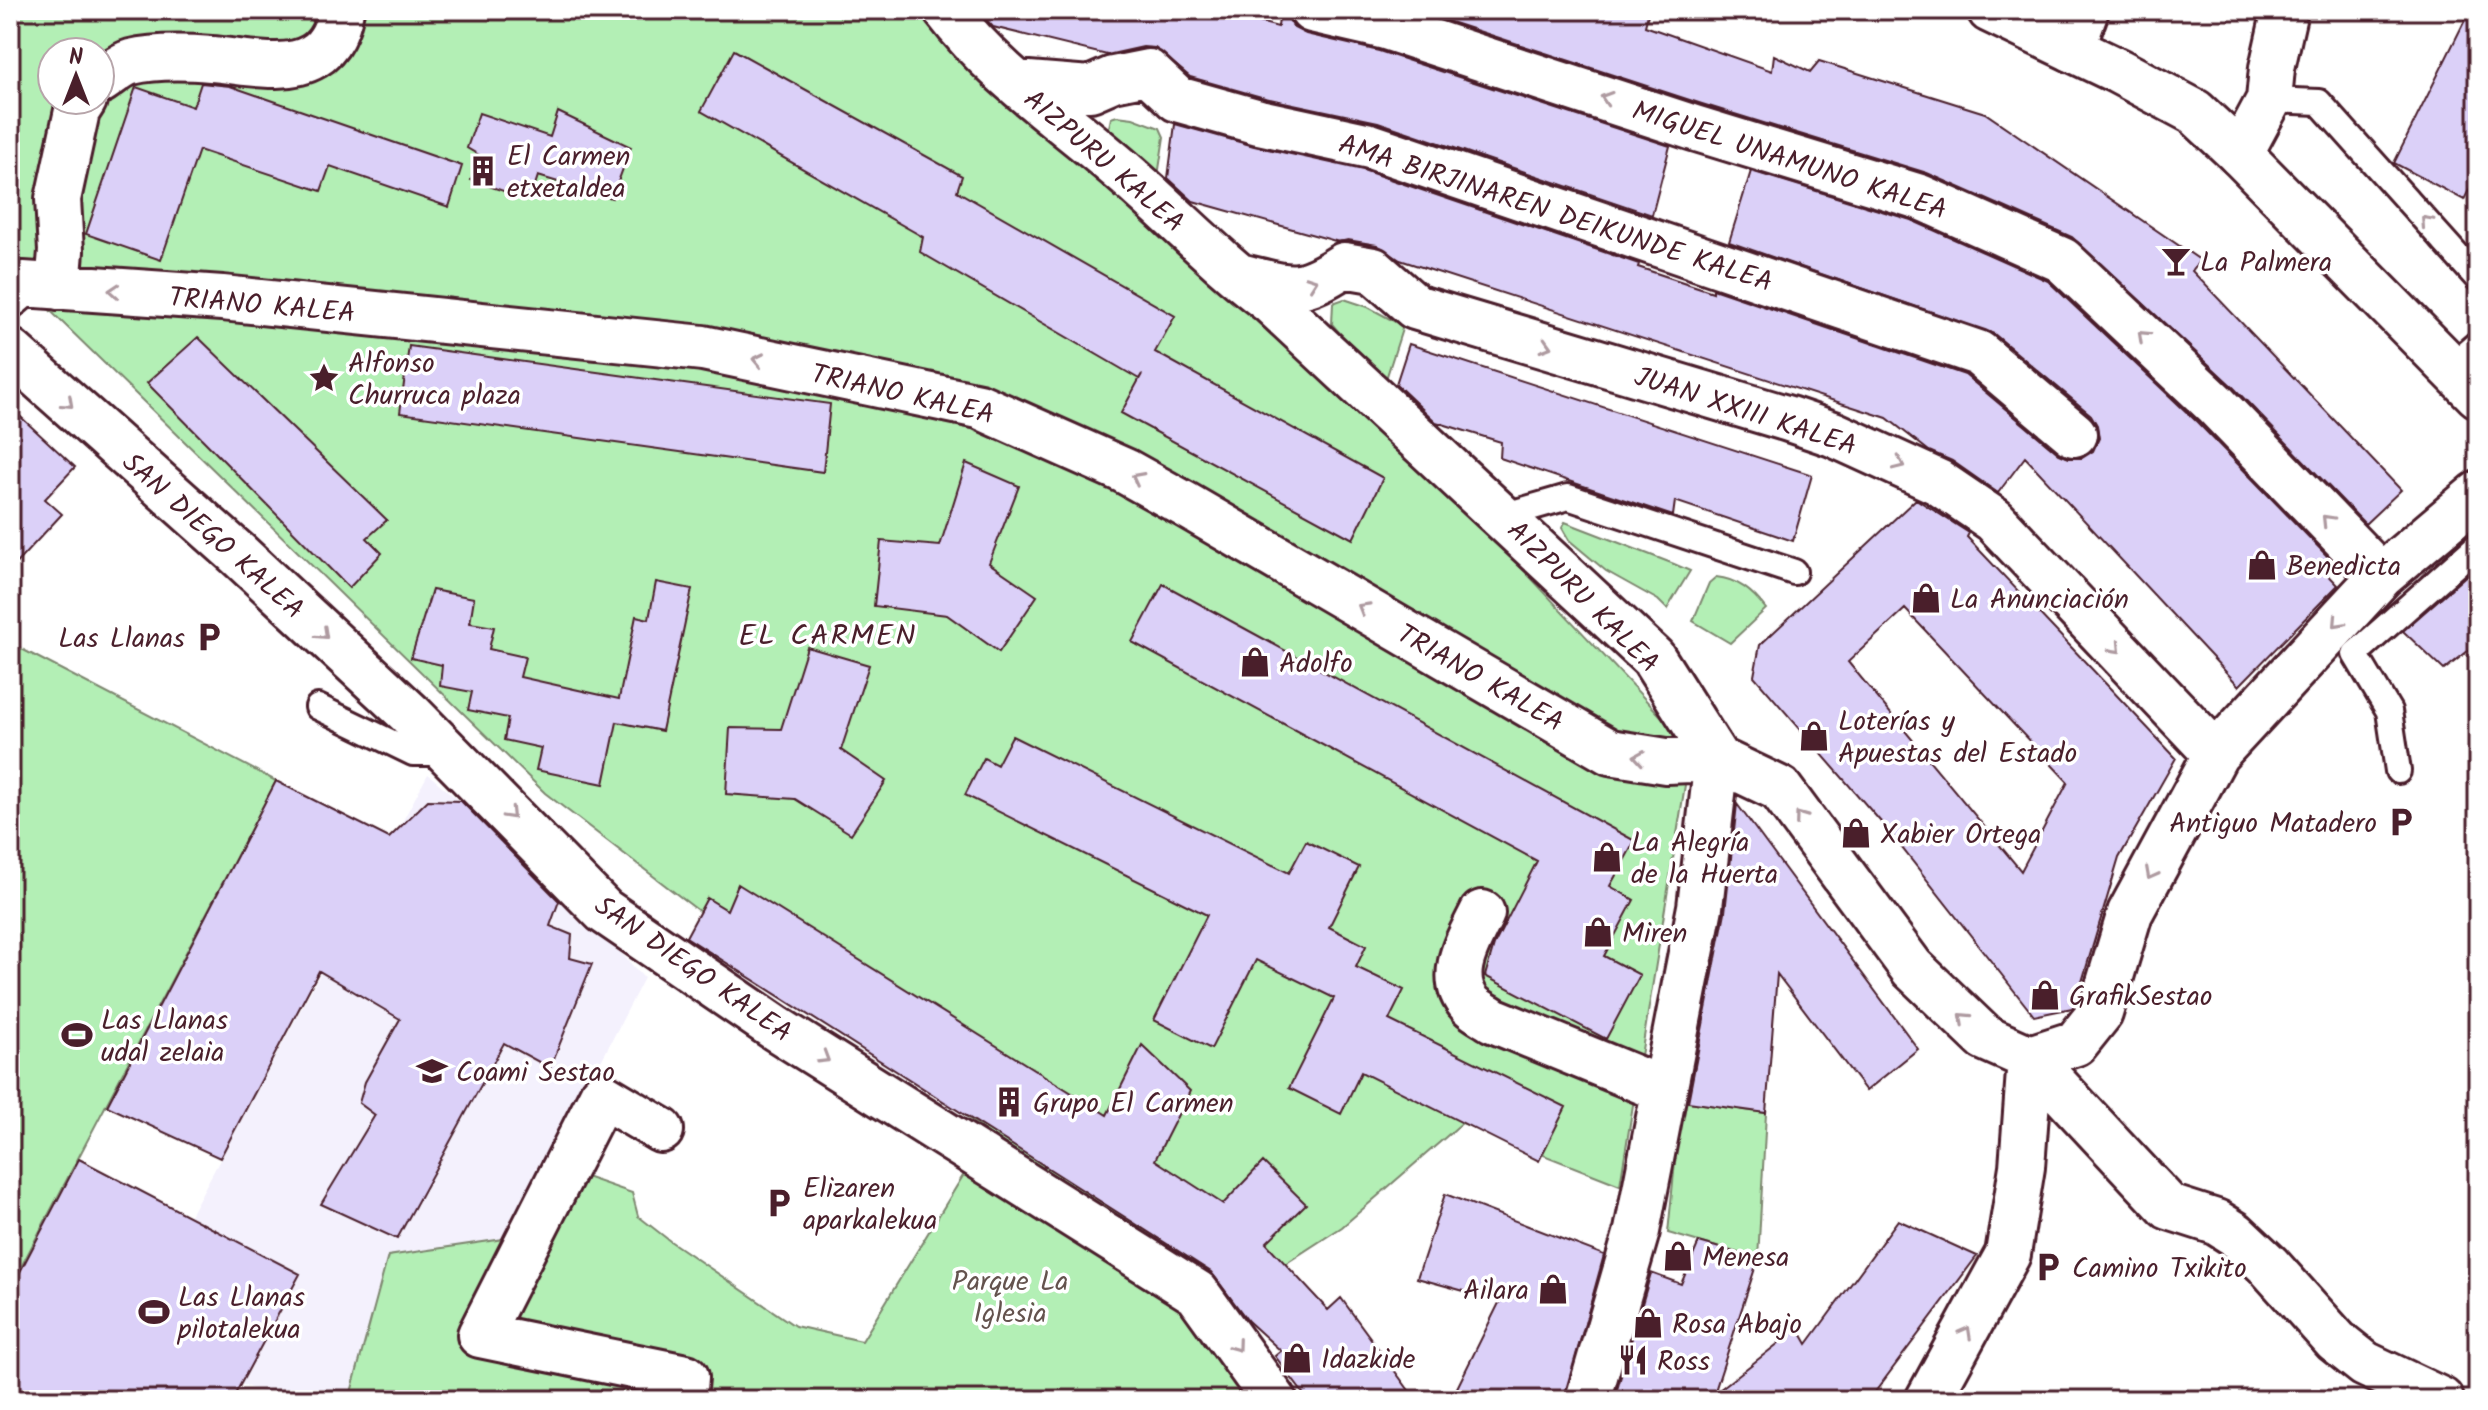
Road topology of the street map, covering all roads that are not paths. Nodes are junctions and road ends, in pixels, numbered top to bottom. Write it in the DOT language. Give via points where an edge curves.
graph roads {
  1 [pos="341,10"];
  2 [pos="946,10"];
  3 [pos="1312,10"];
  4 [pos="1990,10"];
  5 [pos="2285,10"];
  6 [pos="2079,29"];
  7 [pos="116,71"];
  8 [pos="1016,83"];
  9 [pos="2269,100"];
  10 [pos="76,116"];
  11 [pos="2240,154"];
  12 [pos="1236,276"];
  13 [pos="2478,279"];
  14 [pos="58,287"];
  15 [pos="10,295"];
  16 [pos="10,351"];
  17 [pos="2469,368"];
  18 [pos="2074,434"];
  19 [pos="2478,494"];
  20 [pos="1502,516"];
  21 [pos="2478,545"];
  22 [pos="1794,572"];
  23 [pos="2381,576"];
  24 [pos="318,707"];
  25 [pos="451,753"];
  26 [pos="2216,754"];
  27 [pos="1717,759"];
  28 [pos="2398,771"];
  29 [pos="1482,913"];
  30 [pos="2030,1058"];
  31 [pos="1664,1090"];
  32 [pos="661,1130"];
  33 [pos="684,1400"];
  34 [pos="1274,1400"];
  35 [pos="1588,1400"];
  36 [pos="1928,1400"];
  37 [pos="2441,1400"];
  1 -- 7 [label="street" via="332,37 315,56 291,64 158,58"];
  2 -- 8 [label="street, AIZPURU KALEA"];
  23 -- 3 [label="street, MIGUEL UNAMUNO KALEA, one-way" via="2215,404 2062,260 1920,197 1386,27"];
  4 -- 6 [label="street"];
  5 -- 9 [label="street"];
  6 -- 11 [label="street" via="2195,112"];
  8 -- 12 [label="street, AIZPURU KALEA" via="1127,175"];
  8 -- 18 [label="street, AMA BIRJINAREN DEIKUNDE KALEA" via="1090,89 1148,72 1177,99 1370,146 1978,353"];
  9 -- 11 [label="street"];
  13 -- 9 [label="lane, one-way" via="2319,102"];
  10 -- 14 [label="street" via="58,199"];
  11 -- 17 [label="street"];
  12 -- 20 [label="street, AIZPURU KALEA" via="1270,301"];
  12 -- 26 [label="street, JUAN XXIII KALEA, one-way" via="1289,288 1316,283 1344,265 1373,270 1415,307 1789,419 1938,482 1994,520"];
  14 -- 15 [label="street, TRIANO KALEA" via="23,284"];
  27 -- 14 [label="street, TRIANO KALEA, one-way" via="1666,761 1610,752 1125,471 979,406 703,348 222,298"];
  16 -- 25 [label="street, SAN DIEGO KALEA, one-way"];
  19 -- 23 [label="street"];
  20 -- 22 [label="lane" via="1568,497"];
  20 -- 27 [label="street, AIZPURU KALEA" via="1653,658"];
  21 -- 28 [label="lane" via="2355,654 2389,711"];
  23 -- 26 [label="street, one-way"];
  24 -- 25 [label="lane" via="413,753"];
  25 -- 34 [label="street, SAN DIEGO KALEA, one-way" via="604,911 777,1029 1197,1293"];
  26 -- 30 [label="street, one-way" via="2130,913 2100,1013 2076,1043"];
  30 -- 27 [label="street, one-way" via="1985,1038 1912,968 1780,789"];
  27 -- 31 [label="street" via="1700,907"];
  29 -- 31 [label="street" via="1459,972 1471,1005 1493,1020"];
  36 -- 30 [label="street, one-way" via="2008,1254 2022,1167"];
  30 -- 37 [label="street" via="2169,1207 2235,1234 2346,1349 2365,1364"];
  31 -- 35 [label="street" via="1637,1231"];
  32 -- 33 [label="street" via="602,1095 480,1335 686,1377"];
}
